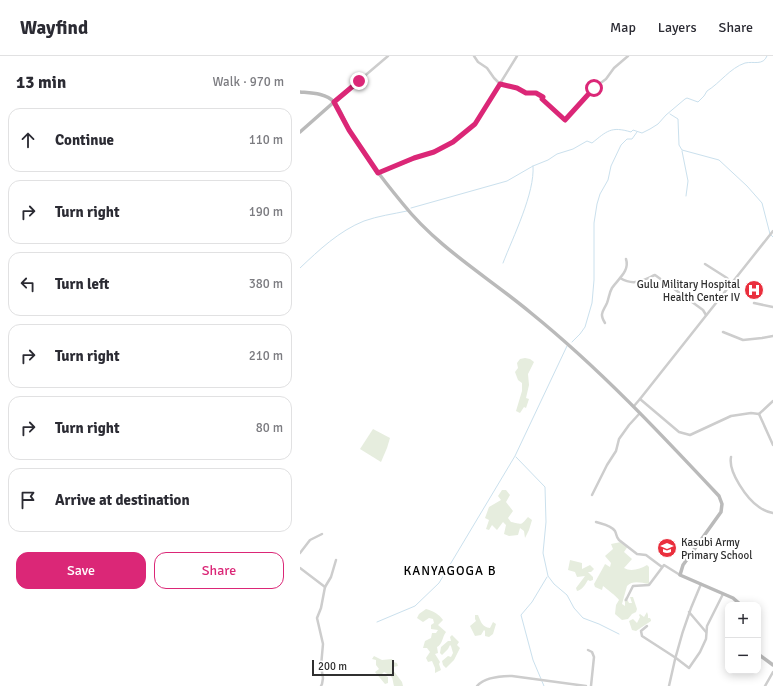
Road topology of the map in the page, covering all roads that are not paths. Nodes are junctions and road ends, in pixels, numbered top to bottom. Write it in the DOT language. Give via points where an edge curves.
graph roads {
  1 [pos="388,56"];
  2 [pos="474,56"];
  3 [pos="517,56"];
  4 [pos="628,56"];
  5 [pos="500,84"];
  6 [pos="300,92"];
  7 [pos="334,102"];
  8 [pos="300,132"];
  9 [pos="378,173"];
  10 [pos="773,231"];
  11 [pos="626,259"];
  12 [pos="705,264"];
  13 [pos="620,278"];
  14 [pos="731,283"];
  15 [pos="754,303"];
  16 [pos="773,307"];
  17 [pos="706,315"];
  18 [pos="605,323"];
  19 [pos="723,332"];
  20 [pos="773,336"];
  21 [pos="640,399"];
  22 [pos="773,401"];
  23 [pos="634,406"];
  24 [pos="640,412"];
  25 [pos="759,414"];
  26 [pos="773,445"];
  27 [pos="731,457"];
  28 [pos="592,495"];
  29 [pos="773,513"];
  30 [pos="596,522"];
  31 [pos="322,534"];
  32 [pos="300,552"];
  33 [pos="336,560"];
  34 [pos="662,567"];
  35 [pos="300,568"];
  36 [pos="680,575"];
  37 [pos="701,584"];
  38 [pos="325,587"];
  39 [pos="724,594"];
  40 [pos="626,600"];
  41 [pos="739,602"];
  42 [pos="689,612"];
  43 [pos="647,626"];
  44 [pos="706,632"];
  45 [pos="588,650"];
  46 [pos="761,656"];
  47 [pos="676,658"];
  48 [pos="773,665"];
  49 [pos="773,672"];
  50 [pos="571,685"];
  51 [pos="321,686"];
  52 [pos="477,686"];
  53 [pos="586,686"];
  54 [pos="591,686"];
  55 [pos="669,686"];
  56 [pos="765,686"];
  1 -- 7 [label="street"];
  2 -- 5 [label="street"];
  3 -- 5 [label="street"];
  4 -- 5 [label="street" via="565,120 538,94 526,93"];
  5 -- 9 [label="street" via="475,124 453,142"];
  6 -- 7 [label="street" via="328,97"];
  7 -- 8 [label="street"];
  7 -- 9 [label="street"];
  9 -- 23 [label="street" via="422,227 530,312"];
  10 -- 14 [label="street"];
  11 -- 13 [label="street" via="628,265"];
  12 -- 14 [label="street"];
  13 -- 17 [label="street" via="632,283 656,276 703,310"];
  13 -- 18 [label="street" via="611,290 602,314"];
  14 -- 17 [label="street"];
  15 -- 16 [label="street"];
  17 -- 21 [label="street"];
  19 -- 20 [label="street" via="740,340"];
  21 -- 23 [label="street"];
  21 -- 25 [label="street" via="679,432 688,435 731,416"];
  22 -- 25 [label="street"];
  23 -- 24 [label="street"];
  24 -- 28 [label="street" via="619,439 616,451"];
  24 -- 36 [label="street" via="718,496 722,504 721,512 683,565"];
  25 -- 26 [label="street"];
  27 -- 29 [label="street" via="732,470 746,495 758,507"];
  30 -- 34 [label="street" via="612,528 618,540"];
  31 -- 32 [label="street" via="310,540"];
  33 -- 38 [label="street"];
  34 -- 36 [label="street" via="664,565"];
  34 -- 40 [label="street" via="649,585 633,586"];
  35 -- 38 [label="street"];
  36 -- 37 [label="street"];
  37 -- 39 [label="street"];
  37 -- 42 [label="street"];
  38 -- 51 [label="street" via="317,618 323,644"];
  39 -- 41 [label="street"];
  39 -- 44 [label="street"];
  42 -- 44 [label="street"];
  42 -- 47 [label="street"];
  43 -- 47 [label="street" via="641,631 642,636"];
  44 -- 47 [label="street" via="706,639 700,652 689,668"];
  45 -- 54 [label="street" via="594,657"];
  46 -- 48 [label="street"];
  47 -- 55 [label="street"];
  49 -- 56 [label="street"];
  50 -- 52 [label="street" via="538,678 505,676 485,680"];
  50 -- 53 [label="street"];
}
